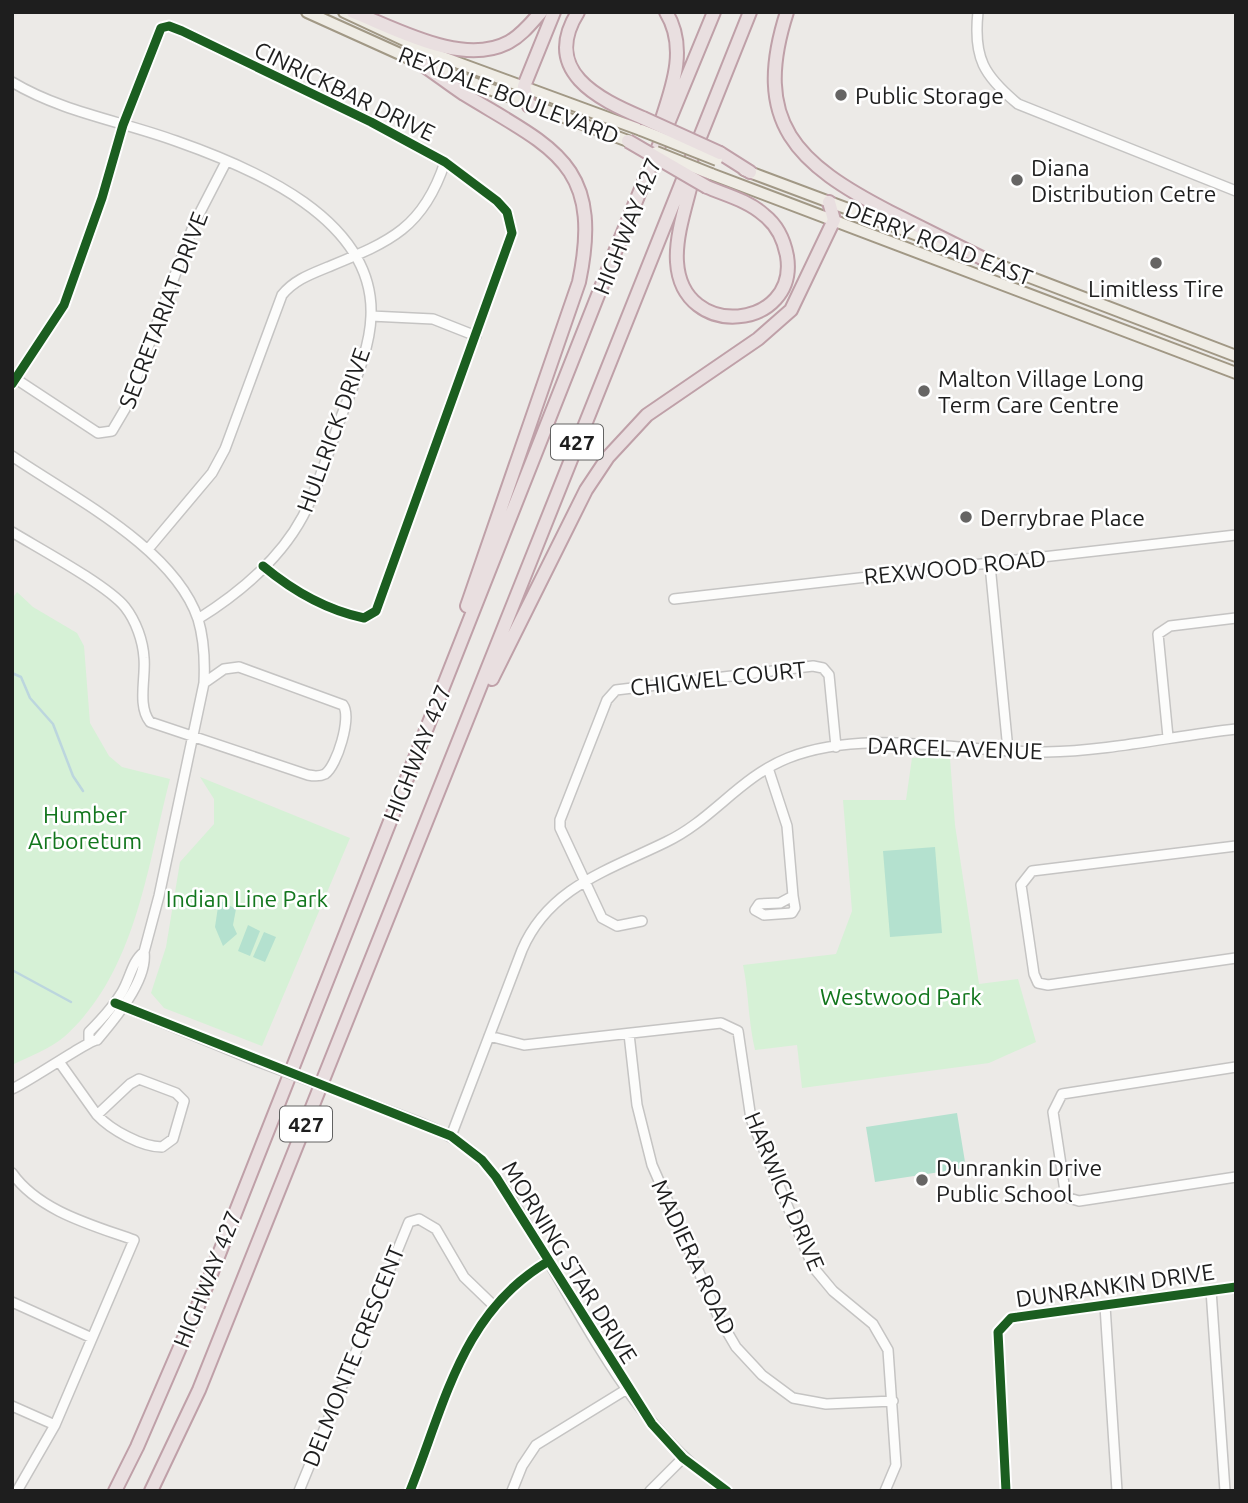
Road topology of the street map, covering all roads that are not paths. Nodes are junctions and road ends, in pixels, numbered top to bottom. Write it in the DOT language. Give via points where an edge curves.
graph roads {
  1 [pos="307,12"];
  2 [pos="344,12"];
  3 [pos="353,12"];
  4 [pos="541,12"];
  5 [pos="554,12"];
  6 [pos="578,12"];
  7 [pos="666,12"];
  8 [pos="714,12"];
  9 [pos="750,12"];
  10 [pos="786,12"];
  11 [pos="978,12"];
  12 [pos="420,63"];
  13 [pos="12,82"];
  14 [pos="524,86"];
  15 [pos="529,106"];
  16 [pos="642,124"];
  17 [pos="123,125"];
  18 [pos="702,130"];
  19 [pos="628,141"];
  20 [pos="226,162"];
  21 [pos="445,162"];
  22 [pos="750,172"];
  23 [pos="709,181"];
  24 [pos="645,185"];
  25 [pos="1236,191"];
  26 [pos="829,202"];
  27 [pos="834,220"];
  28 [pos="357,256"];
  29 [pos="986,260"];
  30 [pos="371,316"];
  31 [pos="476,336"];
  32 [pos="1236,356"];
  33 [pos="1236,373"];
  34 [pos="14,382"];
  35 [pos="12,456"];
  36 [pos="12,532"];
  37 [pos="1236,535"];
  38 [pos="149,548"];
  39 [pos="990,565"];
  40 [pos="263,566"];
  41 [pos="674,599"];
  42 [pos="1236,618"];
  43 [pos="198,619"];
  44 [pos="204,655"];
  45 [pos="224,669"];
  46 [pos="447,676"];
  47 [pos="204,682"];
  48 [pos="1236,729"];
  49 [pos="192,737"];
  50 [pos="1168,737"];
  51 [pos="836,747"];
  52 [pos="1008,750"];
  53 [pos="455,755"];
  54 [pos="768,768"];
  55 [pos="1236,846"];
  56 [pos="583,882"];
  57 [pos="793,896"];
  58 [pos="642,921"];
  59 [pos="1236,958"];
  60 [pos="119,1005"];
  61 [pos="629,1034"];
  62 [pos="489,1036"];
  63 [pos="60,1063"];
  64 [pos="1236,1068"];
  65 [pos="12,1088"];
  66 [pos="97,1115"];
  67 [pos="451,1136"];
  68 [pos="12,1173"];
  69 [pos="1236,1177"];
  70 [pos="549,1261"];
  71 [pos="1236,1287"];
  72 [pos="1211,1290"];
  73 [pos="12,1302"];
  74 [pos="493,1305"];
  75 [pos="1105,1306"];
  76 [pos="92,1338"];
  77 [pos="627,1389"];
  78 [pos="893,1401"];
  79 [pos="12,1406"];
  80 [pos="55,1425"];
  81 [pos="683,1458"];
  82 [pos="17,1491"];
  83 [pos="116,1491"];
  84 [pos="151,1491"];
  85 [pos="299,1491"];
  86 [pos="410,1491"];
  87 [pos="512,1491"];
  88 [pos="650,1491"];
  89 [pos="727,1491"];
  90 [pos="885,1491"];
  91 [pos="1006,1491"];
  92 [pos="1117,1491"];
  93 [pos="1225,1491"];
  1 -- 12 [label="main road, REXDALE BOULEVARD"];
  2 -- 14 [label="main road, REXDALE BOULEVARD" via="435,54"];
  3 -- 4 [label="highway" via="447,46 481,50 516,38"];
  5 -- 14 [label="highway"];
  6 -- 16 [label="highway" via="567,33 567,47 578,79 589,92"];
  7 -- 24 [label="highway" via="676,31 677,65"];
  8 -- 24 [label="highway, HIGHWAY 427 / 427"];
  9 -- 18 [label="highway, HIGHWAY 427 / 427"];
  10 -- 29 [label="highway" via="775,55 774,82 785,128 803,154 859,196"];
  11 -- 25 [label="street" via="980,58 992,83 1017,104"];
  12 -- 15 [label="main road, REXDALE BOULEVARD"];
  12 -- 46 [label="highway" via="531,132 563,161 582,196 586,240 579,282 458,631"];
  13 -- 17 [label="street, HULLRICK DRIVE" via="59,104"];
  14 -- 15 [label="highway"];
  14 -- 16 [label="main road, REXDALE BOULEVARD"];
  15 -- 19 [label="main road, REXDALE BOULEVARD"];
  16 -- 22 [label="highway, bridge"];
  17 -- 20 [label="street, HULLRICK DRIVE"];
  17 -- 21 [label="street, CINRICKBAR DRIVE" via="158,30 169,26 372,122"];
  17 -- 34 [label="street, CINRICKBAR DRIVE" via="64,305"];
  18 -- 23 [label="highway" via="678,249 681,282 688,297 709,313 750,316 764,309 783,286 788,261 785,245 763,213"];
  18 -- 53 [label="highway, HIGHWAY 427 / 427"];
  19 -- 23 [label="highway, bridge"];
  20 -- 28 [label="street, HULLRICK DRIVE" via="315,210 346,238"];
  20 -- 34 [label="street, SECRETARIAT DRIVE" via="194,224 125,409 112,430 98,433"];
  21 -- 28 [label="street" via="409,227"];
  21 -- 31 [label="street, CINRICKBAR DRIVE" via="497,201 511,223 508,249"];
  22 -- 26 [label="main road, DERRY ROAD EAST"];
  23 -- 27 [label="main road, DERRY ROAD EAST"];
  24 -- 46 [label="highway, HIGHWAY 427 / 427"];
  26 -- 27 [label="highway"];
  26 -- 29 [label="main road, DERRY ROAD EAST"];
  27 -- 33 [label="main road, DERRY ROAD EAST"];
  27 -- 53 [label="highway" via="791,310 758,339 655,409 608,457 586,491"];
  28 -- 30 [label="street, HULLRICK DRIVE" via="366,276"];
  28 -- 38 [label="street" via="304,276 282,295 225,449 212,473"];
  29 -- 32 [label="main road, DERRY ROAD EAST"];
  30 -- 31 [label="street" via="433,319"];
  30 -- 40 [label="street, HULLRICK DRIVE" via="356,377 319,478 302,517"];
  31 -- 40 [label="street, CINRICKBAR DRIVE" via="376,611 364,618 351,616 299,593"];
  35 -- 38 [label="street"];
  36 -- 49 [label="street" via="124,605 143,647 146,717"];
  37 -- 39 [label="street, REXWOOD ROAD"];
  38 -- 43 [label="street" via="179,582"];
  39 -- 41 [label="street, REXWOOD ROAD" via="864,575"];
  39 -- 52 [label="street"];
  40 -- 43 [label="street, HULLRICK DRIVE" via="226,601"];
  42 -- 50 [label="street" via="1170,626 1158,634"];
  43 -- 44 [label="street"];
  44 -- 45 [label="street"];
  44 -- 47 [label="street"];
  45 -- 47 [label="street"];
  45 -- 49 [label="street" via="246,669 343,705 347,723 331,767 324,774 308,775"];
  46 -- 83 [label="highway, HIGHWAY 427 / 427" via="206,1287"];
  47 -- 49 [label="street"];
  48 -- 50 [label="street, DARCEL AVENUE"];
  49 -- 60 [label="street" via="145,960"];
  50 -- 52 [label="street, DARCEL AVENUE" via="1047,752"];
  51 -- 52 [label="street, DARCEL AVENUE" via="901,743"];
  51 -- 54 [label="street, DARCEL AVENUE" via="788,758"];
  51 -- 56 [label="street, CHIGWEL COURT" via="829,675 823,668 616,690 607,700 560,820 561,834"];
  53 -- 84 [label="highway, HIGHWAY 427 / 427" via="199,1390"];
  54 -- 56 [label="street, DARCEL AVENUE" via="671,840"];
  54 -- 57 [label="street" via="787,826"];
  55 -- 59 [label="street" via="1032,871 1021,885 1038,983"];
  56 -- 58 [label="street, CHIGWEL COURT" via="607,923 617,926"];
  56 -- 62 [label="street, DARCEL AVENUE" via="550,905 532,927"];
  60 -- 63 [label="street" via="97,1040 89,1040"];
  60 -- 67 [label="street, MORNING STAR DRIVE, bridge"];
  61 -- 62 [label="street, HARWICK DRIVE" via="524,1045"];
  61 -- 78 [label="street, MADIERA ROAD" via="637,1105 652,1165 736,1348 762,1376 793,1398 825,1404"];
  61 -- 78 [label="street, HARWICK DRIVE" via="721,1023 738,1031 745,1092 759,1142 813,1267 881,1335 889,1357"];
  62 -- 67 [label="street, DARCEL AVENUE"];
  63 -- 65 [label="street"];
  63 -- 66 [label="street"];
  64 -- 69 [label="street" via="1062,1094 1052,1112 1069,1198 1079,1201"];
  66 -- 66 [label="street" via="112,1128 162,1147 173,1139 184,1101 176,1093 139,1079"];
  67 -- 70 [label="street, MORNING STAR DRIVE" via="488,1167"];
  68 -- 76 [label="street" via="61,1211 134,1240"];
  70 -- 74 [label="street"];
  70 -- 77 [label="street, MORNING STAR DRIVE"];
  71 -- 72 [label="street, DUNRANKIN DRIVE"];
  72 -- 75 [label="street, DUNRANKIN DRIVE"];
  72 -- 93 [label="street"];
  73 -- 76 [label="street"];
  74 -- 85 [label="street, DELMONTE CRESCENT" via="464,1277 436,1229 419,1219 409,1222"];
  74 -- 86 [label="street" via="466,1348"];
  75 -- 91 [label="street, DUNRANKIN DRIVE" via="1011,1318 998,1332"];
  75 -- 92 [label="street"];
  76 -- 80 [label="street"];
  77 -- 81 [label="street, MORNING STAR DRIVE"];
  77 -- 87 [label="street" via="536,1445"];
  78 -- 90 [label="street, HARWICK DRIVE" via="896,1465"];
  79 -- 80 [label="street"];
  80 -- 82 [label="street"];
  81 -- 88 [label="street"];
  81 -- 89 [label="street, MORNING STAR DRIVE"];
}
